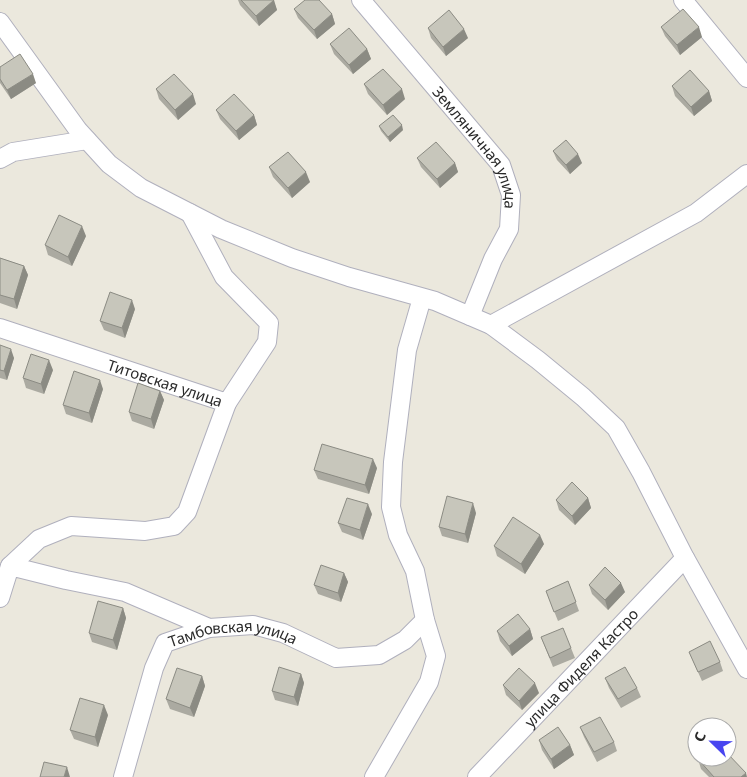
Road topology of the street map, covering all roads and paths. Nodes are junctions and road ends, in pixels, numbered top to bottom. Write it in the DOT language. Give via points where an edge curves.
graph roads {
  1 [pos="361,0"];
  2 [pos="683,0"];
  3 [pos="0,22"];
  4 [pos="6,43"];
  5 [pos="747,78"];
  6 [pos="87,140"];
  7 [pos="0,159"];
  8 [pos="747,174"];
  9 [pos="190,213"];
  10 [pos="422,298"];
  11 [pos="470,316"];
  12 [pos="491,326"];
  13 [pos="0,328"];
  14 [pos="227,403"];
  15 [pos="685,558"];
  16 [pos="10,566"];
  17 [pos="0,598"];
  18 [pos="425,620"];
  19 [pos="209,628"];
  20 [pos="747,669"];
  21 [pos="123,777"];
  22 [pos="374,777"];
  23 [pos="477,777"];
  1 -- 11 [label="street, Земляничная улица" via="501,165 511,195 509,229"];
  2 -- 5 [label="street"];
  3 -- 4 [label="street"];
  4 -- 6 [label="street"];
  6 -- 7 [label="street" via="13,152"];
  6 -- 9 [label="street" via="109,164 141,188"];
  8 -- 12 [label="street" via="696,213"];
  9 -- 10 [label="street" via="292,258"];
  9 -- 14 [label="street, Титовская улица" via="224,277 269,322 267,342"];
  10 -- 11 [label="street"];
  10 -- 18 [label="street" via="407,350 393,462 391,507 398,535 415,571"];
  11 -- 12 [label="street"];
  12 -- 15 [label="street" via="553,372 616,428"];
  13 -- 14 [label="street, Титовская улица"];
  14 -- 16 [label="street" via="186,512 174,526 145,531 70,526 39,539"];
  15 -- 20 [label="street"];
  15 -- 23 [label="street, улица Фиделя Кастро"];
  16 -- 17 [label="street"];
  16 -- 19 [label="street" via="125,592"];
  18 -- 19 [label="street, Тамбовская улица" via="405,640 379,655 336,658 283,633 253,625"];
  18 -- 22 [label="street" via="436,656 429,682"];
  19 -- 21 [label="street, Тамбовская улица" via="165,643 154,668"];
}
